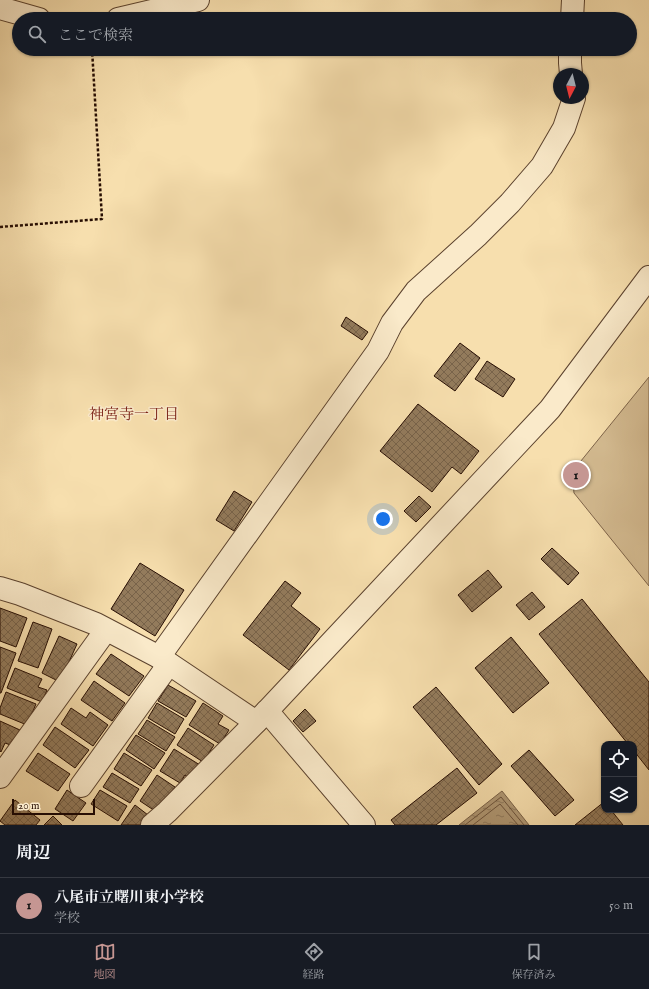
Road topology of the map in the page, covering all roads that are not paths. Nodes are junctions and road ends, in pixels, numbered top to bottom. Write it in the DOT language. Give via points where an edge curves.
graph roads {
  1 [pos="198,0"];
  2 [pos="573,0"];
  3 [pos="0,8"];
  4 [pos="14,12"];
  5 [pos="147,12"];
  6 [pos="572,12"];
  7 [pos="570,56"];
  8 [pos="570,68"];
  9 [pos="572,104"];
  10 [pos="649,277"];
  11 [pos="0,588"];
  12 [pos="106,630"];
  13 [pos="164,661"];
  14 [pos="261,716"];
  15 [pos="4,766"];
  16 [pos="81,786"];
  17 [pos="152,825"];
  18 [pos="364,825"];
  1 -- 5 [label="street"];
  2 -- 6 [label="street"];
  3 -- 4 [label="street"];
  7 -- 8 [label="street"];
  9 -- 13 [label="street" via="564,128 542,166 478,235 416,291 392,323 378,351"];
  10 -- 14 [label="street" via="550,409"];
  11 -- 12 [label="street"];
  12 -- 13 [label="street"];
  12 -- 15 [label="street"];
  13 -- 14 [label="street"];
  13 -- 16 [label="street"];
  14 -- 17 [label="street"];
  14 -- 18 [label="street"];
}
